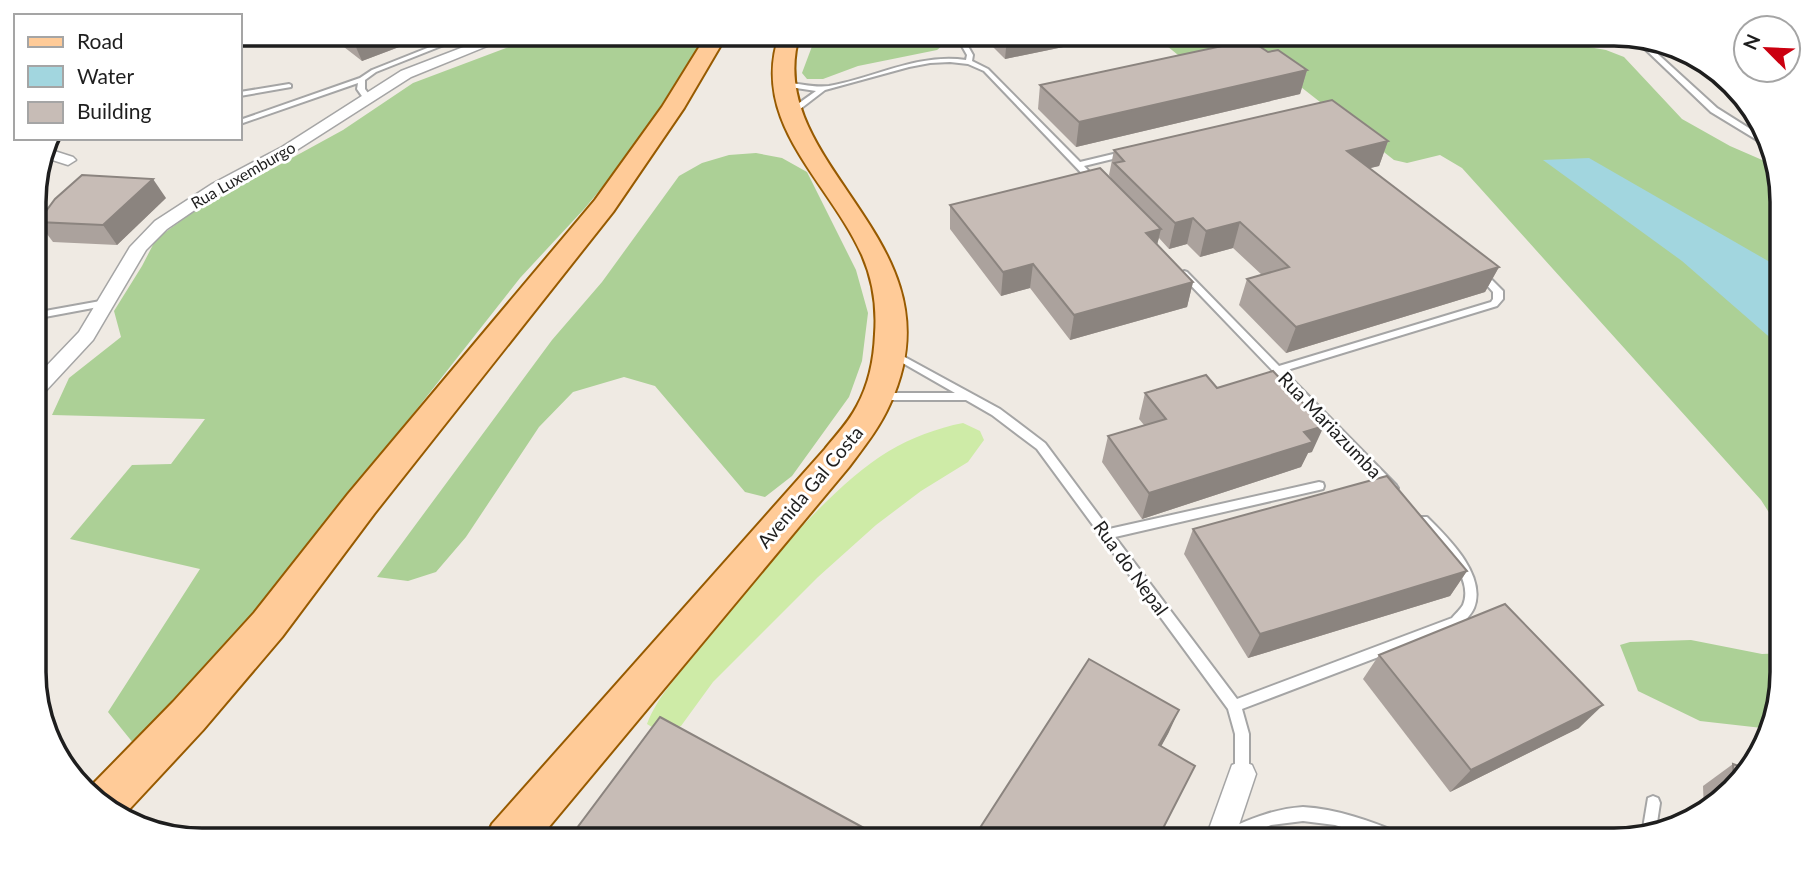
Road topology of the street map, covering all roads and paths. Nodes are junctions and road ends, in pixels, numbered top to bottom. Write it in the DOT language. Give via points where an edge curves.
graph roads {
  1 [pos="436,46"];
  2 [pos="479,46"];
  3 [pos="710,46"];
  4 [pos="786,46"];
  5 [pos="965,46"];
  6 [pos="1649,50"];
  7 [pos="969,60"];
  8 [pos="362,79"];
  9 [pos="782,84"];
  10 [pos="289,86"];
  11 [pos="824,88"];
  12 [pos="242,94"];
  13 [pos="367,97"];
  14 [pos="791,112"];
  15 [pos="242,121"];
  16 [pos="1756,135"];
  17 [pos="1132,152"];
  18 [pos="53,155"];
  19 [pos="68,160"];
  20 [pos="1078,164"];
  21 [pos="1107,194"];
  22 [pos="1173,262"];
  23 [pos="1474,268"];
  24 [pos="106,303"];
  25 [pos="46,314"];
  26 [pos="890,352"];
  27 [pos="1277,370"];
  28 [pos="46,378"];
  29 [pos="877,397"];
  30 [pos="966,397"];
  31 [pos="1319,486"];
  32 [pos="1401,498"];
  33 [pos="1411,508"];
  34 [pos="1106,534"];
  35 [pos="1234,706"];
  36 [pos="1242,774"];
  37 [pos="109,797"];
  38 [pos="1653,803"];
  39 [pos="1650,823"];
  40 [pos="1223,827"];
  41 [pos="1247,827"];
  42 [pos="1366,827"];
  43 [pos="519,828"];
  1 -- 8 [label="lane"];
  2 -- 13 [label="street, Rua Luxemburgo" via="406,74"];
  3 -- 37 [label="main road" via="604,206 268,625"];
  4 -- 9 [label="main road, Avenida Gal Costa"];
  5 -- 7 [label="lane"];
  6 -- 16 [label="lane" via="1714,110"];
  7 -- 11 [label="lane" via="923,63"];
  7 -- 20 [label="lane" via="986,70"];
  8 -- 13 [label="lane" via="361,89"];
  8 -- 15 [label="lane"];
  9 -- 11 [label="lane"];
  9 -- 14 [label="main road, Avenida Gal Costa"];
  10 -- 12 [label="lane"];
  11 -- 14 [label="lane"];
  13 -- 24 [label="street, Rua Luxemburgo" via="161,225 139,247"];
  14 -- 26 [label="main road, Avenida Gal Costa" via="875,255 888,306"];
  17 -- 20 [label="lane"];
  18 -- 19 [label="street"];
  20 -- 21 [label="lane"];
  22 -- 27 [label="lane, Rua Mariazumba"];
  23 -- 27 [label="lane" via="1498,291 1494,303"];
  24 -- 25 [label="lane"];
  24 -- 28 [label="street, Rua Luxemburgo" via="86,336"];
  26 -- 29 [label="main road, Avenida Gal Costa"];
  26 -- 30 [label="lane, Rua do Nepal"];
  27 -- 32 [label="lane, Rua Mariazumba"];
  29 -- 30 [label="lane, Rua do Nepal"];
  29 -- 43 [label="main road, Avenida Gal Costa" via="837,458"];
  30 -- 34 [label="lane, Rua do Nepal" via="996,412 1041,446"];
  31 -- 34 [label="lane"];
  33 -- 35 [label="lane" via="1440,537 1466,574 1471,589 1469,606 1456,622"];
  34 -- 35 [label="lane, Rua do Nepal"];
  35 -- 36 [label="lane, Rua do Nepal" via="1242,734"];
  36 -- 40 [label="street"];
  38 -- 39 [label="lane"];
  41 -- 42 [label="lane" via="1270,818 1308,813"];
}
